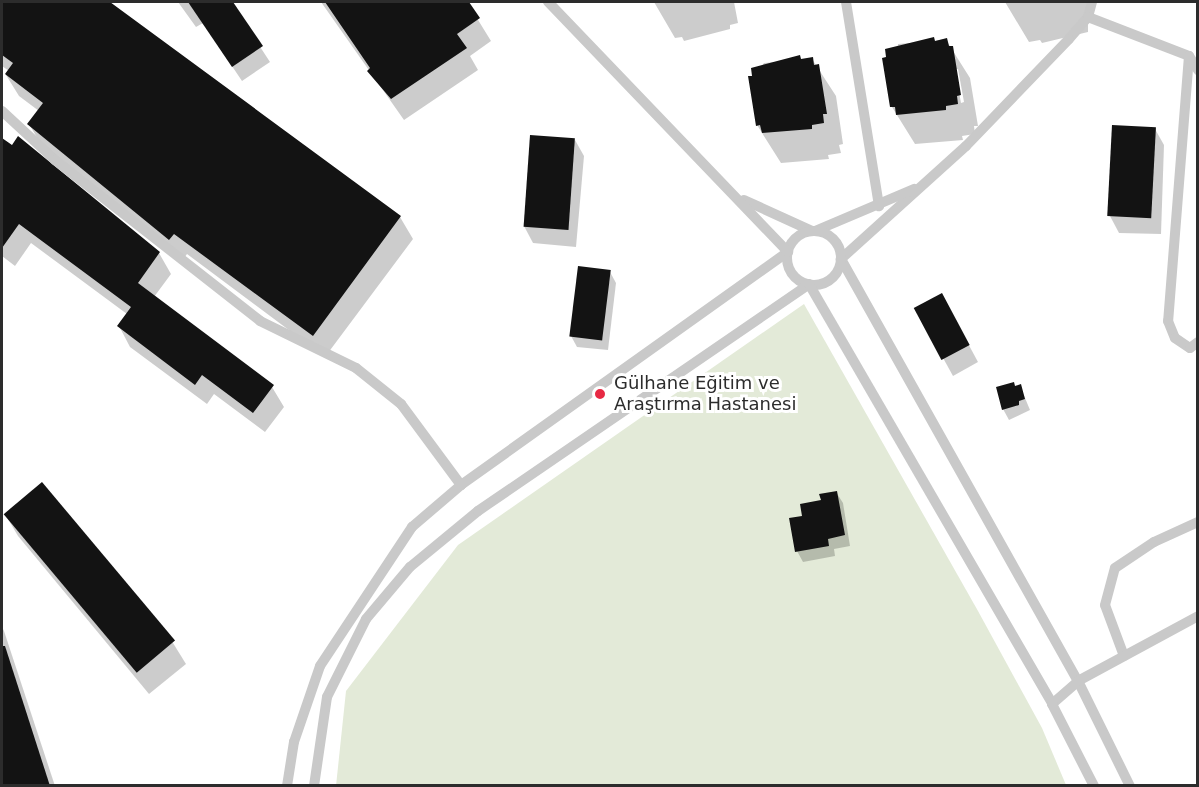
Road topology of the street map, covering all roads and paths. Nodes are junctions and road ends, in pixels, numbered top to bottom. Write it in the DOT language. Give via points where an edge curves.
graph roads {
  1 [pos="548,2"];
  2 [pos="847,2"];
  3 [pos="1092,2"];
  4 [pos="1088,16"];
  5 [pos="1189,56"];
  6 [pos="1197,70"];
  7 [pos="2,111"];
  8 [pos="925,183"];
  9 [pos="741,199"];
  10 [pos="879,206"];
  11 [pos="813,231"];
  12 [pos="788,252"];
  13 [pos="841,259"];
  14 [pos="809,284"];
  15 [pos="1197,342"];
  16 [pos="461,485"];
  17 [pos="1197,522"];
  18 [pos="1197,616"];
  19 [pos="1124,656"];
  20 [pos="1078,681"];
  21 [pos="1052,704"];
  22 [pos="287,786"];
  23 [pos="314,786"];
  24 [pos="1094,786"];
  25 [pos="1130,786"];
  1 -- 9 [label="lane"];
  2 -- 10 [label="lane"];
  3 -- 4 [label="lane"];
  4 -- 5 [label="lane"];
  4 -- 8 [label="lane"];
  5 -- 6 [label="lane"];
  5 -- 15 [label="lane" via="1168,321 1176,338 1190,348"];
  7 -- 16 [label="lane" via="55,160 260,321 356,368 401,404"];
  8 -- 10 [label="lane"];
  8 -- 13 [label="lane"];
  9 -- 11 [label="lane"];
  9 -- 12 [label="lane"];
  10 -- 11 [label="lane"];
  11 -- 12 [label="lane" via="796,237"];
  11 -- 13 [label="lane" via="836,242"];
  12 -- 14 [label="lane" via="794,276"];
  12 -- 16 [label="lane"];
  13 -- 14 [label="lane" via="826,282"];
  13 -- 20 [label="lane"];
  14 -- 21 [label="lane"];
  14 -- 23 [label="lane" via="478,511 410,567 366,619 327,697"];
  16 -- 22 [label="lane" via="412,527 320,666 294,742"];
  17 -- 19 [label="lane" via="1154,542 1115,568 1105,605"];
  18 -- 19 [label="lane"];
  19 -- 20 [label="lane"];
  20 -- 21 [label="lane"];
  20 -- 25 [label="lane"];
  21 -- 24 [label="lane"];
}
